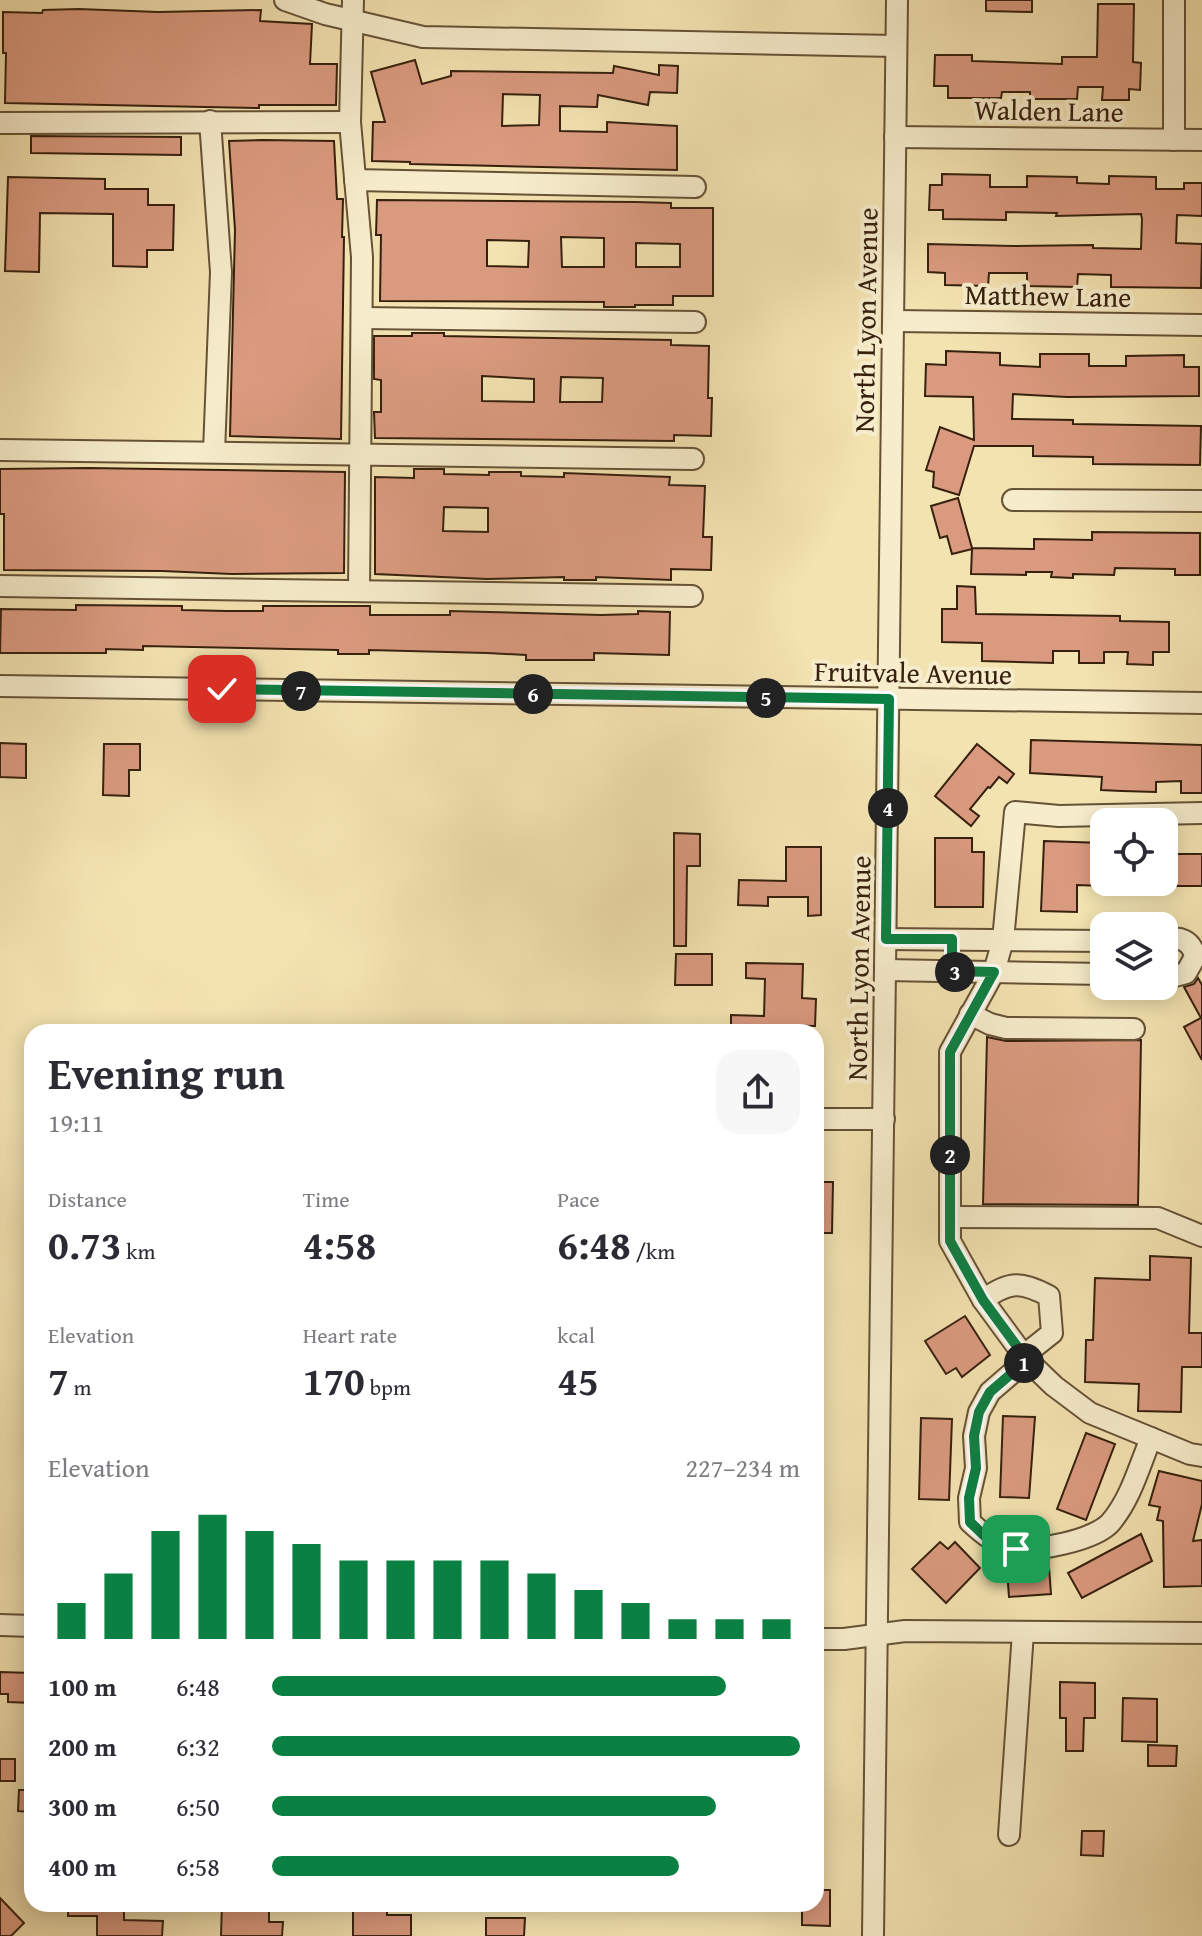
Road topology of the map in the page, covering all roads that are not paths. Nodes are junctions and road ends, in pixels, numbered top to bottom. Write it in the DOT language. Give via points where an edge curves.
graph roads {
  1 [pos="285,0"];
  2 [pos="897,0"];
  3 [pos="1174,0"];
  4 [pos="353,10"];
  5 [pos="896,46"];
  6 [pos="210,121"];
  7 [pos="350,122"];
  8 [pos="0,123"];
  9 [pos="895,137"];
  10 [pos="1174,140"];
  11 [pos="1202,140"];
  12 [pos="355,180"];
  13 [pos="695,187"];
  14 [pos="362,318"];
  15 [pos="894,321"];
  16 [pos="695,322"];
  17 [pos="1202,325"];
  18 [pos="0,450"];
  19 [pos="214,452"];
  20 [pos="360,454"];
  21 [pos="693,459"];
  22 [pos="1013,500"];
  23 [pos="1202,501"];
  24 [pos="0,586"];
  25 [pos="359,591"];
  26 [pos="692,596"];
  27 [pos="0,686"];
  28 [pos="889,699"];
  29 [pos="1202,703"];
  30 [pos="1202,813"];
  31 [pos="886,939"];
  32 [pos="952,939"];
  33 [pos="1003,940"];
  34 [pos="1178,940"];
  35 [pos="1090,941"];
  36 [pos="886,970"];
  37 [pos="952,971"];
  38 [pos="994,972"];
  39 [pos="1178,973"];
  40 [pos="1090,974"];
  41 [pos="970,1014"];
  42 [pos="1134,1029"];
  43 [pos="824,1119"];
  44 [pos="884,1119"];
  45 [pos="950,1217"];
  46 [pos="1202,1236"];
  47 [pos="983,1300"];
  48 [pos="1025,1358"];
  49 [pos="1151,1438"];
  50 [pos="1202,1456"];
  51 [pos="0,1625"];
  52 [pos="24,1626"];
  53 [pos="1023,1632"];
  54 [pos="1202,1633"];
  55 [pos="877,1634"];
  56 [pos="824,1639"];
  57 [pos="1009,1835"];
  58 [pos="873,1936"];
  1 -- 4 [label="street"];
  2 -- 5 [label="street, North Lyon Avenue"];
  3 -- 10 [label="street"];
  4 -- 5 [label="street" via="423,37"];
  4 -- 7 [label="street"];
  5 -- 9 [label="street, North Lyon Avenue"];
  6 -- 7 [label="street"];
  6 -- 8 [label="street"];
  6 -- 19 [label="street" via="221,272"];
  7 -- 12 [label="street"];
  9 -- 10 [label="street, Walden Lane"];
  9 -- 15 [label="street, North Lyon Avenue"];
  10 -- 11 [label="street, Walden Lane"];
  12 -- 13 [label="street"];
  12 -- 14 [label="street"];
  14 -- 16 [label="street"];
  14 -- 20 [label="street"];
  15 -- 17 [label="street, Matthew Lane"];
  15 -- 28 [label="street, North Lyon Avenue"];
  18 -- 19 [label="street"];
  19 -- 20 [label="street"];
  20 -- 21 [label="street"];
  20 -- 25 [label="street"];
  22 -- 23 [label="street"];
  24 -- 25 [label="street"];
  25 -- 26 [label="street"];
  27 -- 28 [label="street, Fruitvale Avenue"];
  28 -- 29 [label="street, Fruitvale Avenue"];
  28 -- 31 [label="street, North Lyon Avenue"];
  30 -- 33 [label="street" via="1015,812"];
  31 -- 32 [label="street"];
  31 -- 36 [label="street, North Lyon Avenue"];
  32 -- 33 [label="street"];
  32 -- 37 [label="street"];
  33 -- 35 [label="street"];
  33 -- 38 [label="street"];
  34 -- 39 [label="street" via="1194,951 1194,963 1186,973"];
  36 -- 37 [label="street"];
  36 -- 44 [label="street, North Lyon Avenue"];
  37 -- 38 [label="street"];
  38 -- 40 [label="street"];
  38 -- 41 [label="street"];
  41 -- 42 [label="street" via="1006,1028"];
  41 -- 45 [label="street" via="950,1052"];
  43 -- 44 [label="street"];
  44 -- 55 [label="street, North Lyon Avenue"];
  45 -- 46 [label="street" via="1158,1218"];
  45 -- 47 [label="street" via="950,1241"];
  47 -- 48 [label="street"];
  47 -- 48 [label="street" via="1001,1286 1028,1284 1049,1296 1052,1333"];
  48 -- 49 [label="street" via="1090,1413"];
  48 -- 49 [label="street" via="990,1392 976,1424 970,1522 989,1540 1016,1549 1045,1547 1109,1525 1126,1501"];
  49 -- 50 [label="street"];
  51 -- 52 [label="street"];
  53 -- 54 [label="street"];
  53 -- 55 [label="street"];
  53 -- 57 [label="street"];
  55 -- 56 [label="street"];
  55 -- 58 [label="street, North Lyon Avenue"];
}
